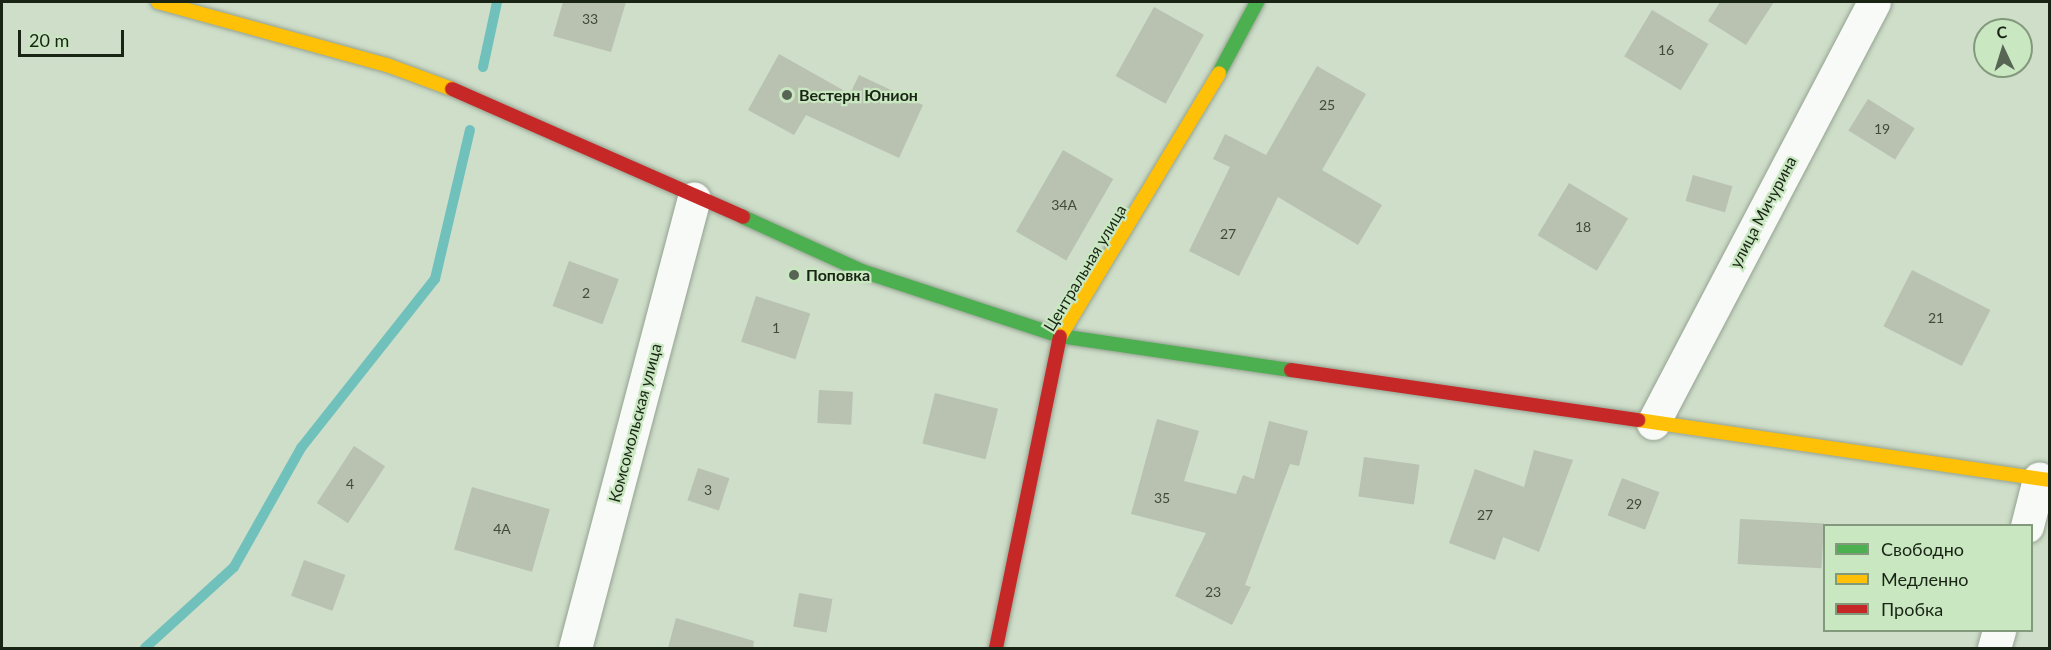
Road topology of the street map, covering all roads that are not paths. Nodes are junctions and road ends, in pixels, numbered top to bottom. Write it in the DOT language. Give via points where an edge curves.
graph roads {
  1 [pos="158,2"];
  2 [pos="1257,2"];
  3 [pos="1874,2"];
  4 [pos="694,198"];
  5 [pos="1060,336"];
  6 [pos="1653,423"];
  7 [pos="2044,480"];
  8 [pos="2027,524"];
  9 [pos="1998,632"];
  10 [pos="575,648"];
  11 [pos="996,648"];
  12 [pos="1994,648"];
  1 -- 4 [label="street" via="442,85 505,108"];
  2 -- 5 [label="street, Центральная улица" via="1182,142"];
  3 -- 6 [label="street, улица Мичурина"];
  4 -- 5 [label="street" via="862,271"];
  4 -- 10 [label="street, Комсомольская улица"];
  5 -- 6 [label="street"];
  5 -- 11 [label="street, Центральная улица"];
  6 -- 7 [label="street"];
  7 -- 8 [label="street"];
  9 -- 12 [label="street"];
}
